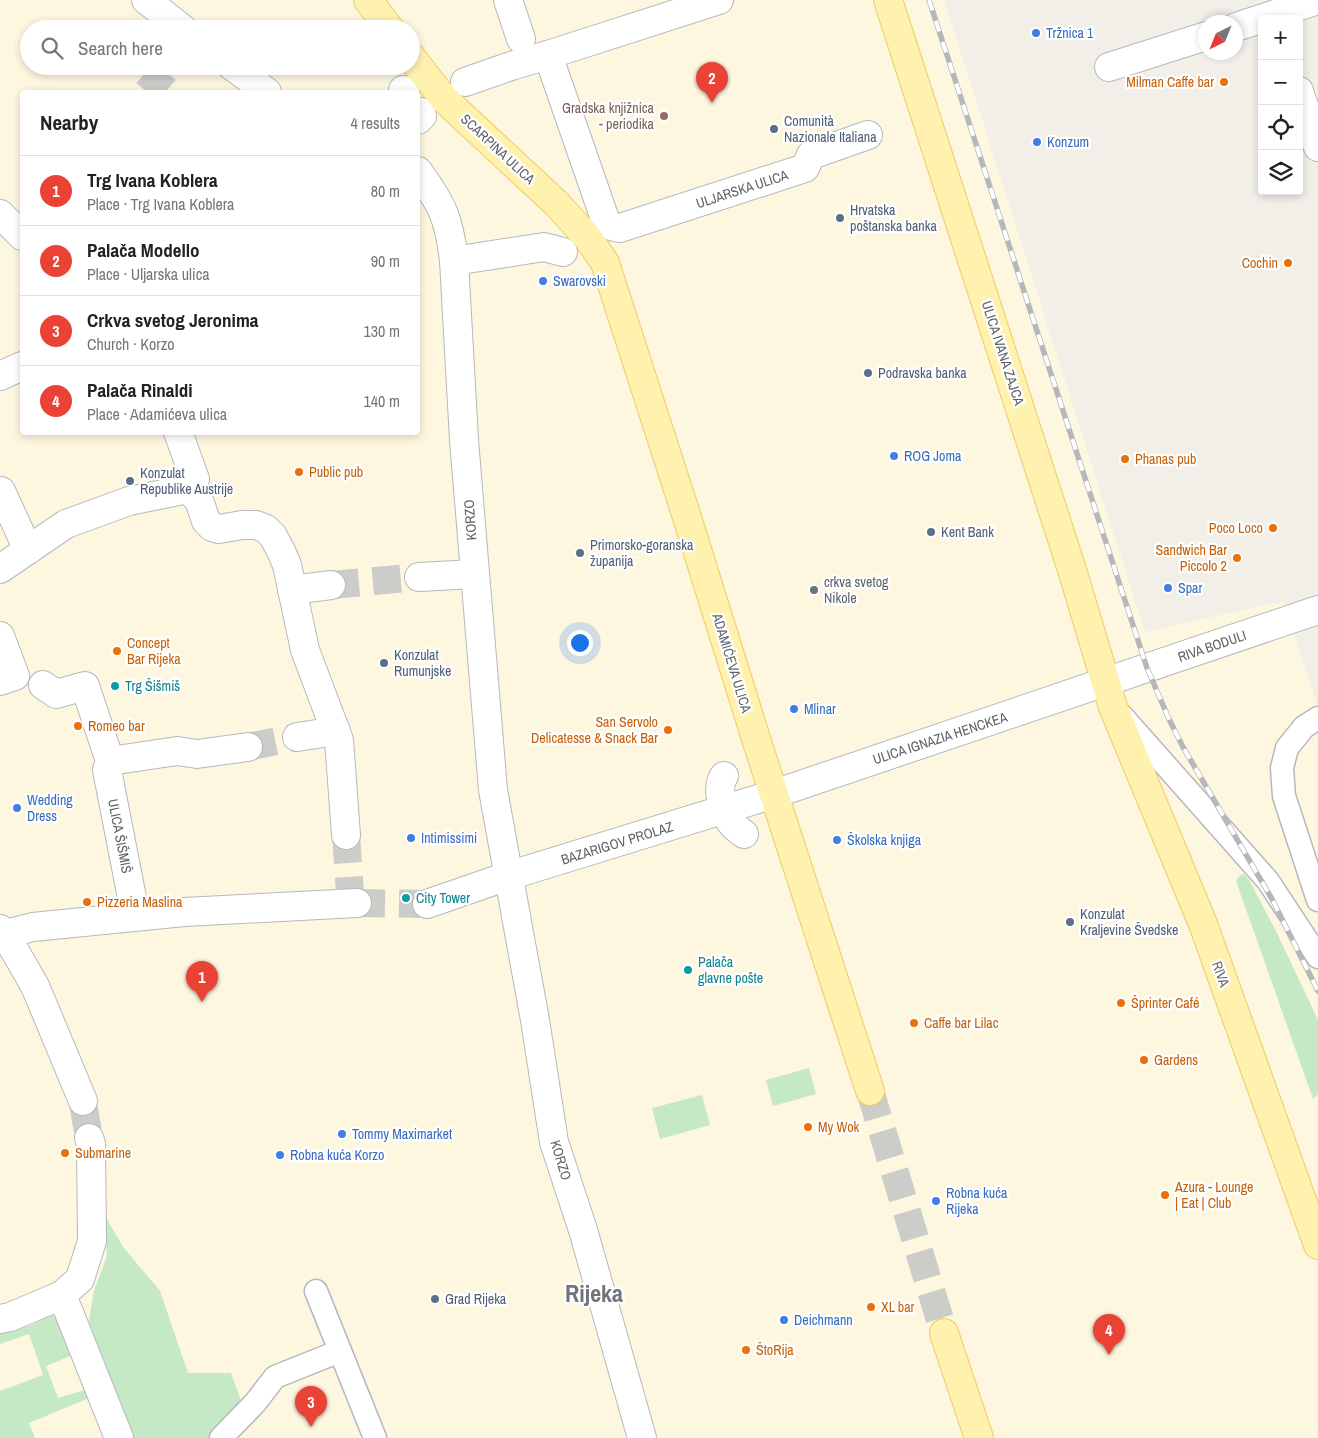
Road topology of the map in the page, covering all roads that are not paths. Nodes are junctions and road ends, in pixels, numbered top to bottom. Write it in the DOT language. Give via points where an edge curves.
graph roads {
  1 [pos="146,0"];
  2 [pos="368,0"];
  3 [pos="508,0"];
  4 [pos="718,0"];
  5 [pos="888,0"];
  6 [pos="1318,0"];
  7 [pos="658,10"];
  8 [pos="1273,11"];
  9 [pos="172,20"];
  10 [pos="383,20"];
  11 [pos="1243,23"];
  12 [pos="1198,39"];
  13 [pos="556,47"];
  14 [pos="512,50"];
  15 [pos="420,68"];
  16 [pos="1110,68"];
  17 [pos="244,75"];
  18 [pos="462,76"];
  19 [pos="263,90"];
  20 [pos="1303,103"];
  21 [pos="868,136"];
  22 [pos="1315,139"];
  23 [pos="420,174"];
  24 [pos="0,214"];
  25 [pos="20,234"];
  26 [pos="608,234"];
  27 [pos="559,254"];
  28 [pos="454,261"];
  29 [pos="179,435"];
  30 [pos="2,491"];
  31 [pos="190,491"];
  32 [pos="28,550"];
  33 [pos="0,569"];
  34 [pos="474,574"];
  35 [pos="419,577"];
  36 [pos="330,585"];
  37 [pos="292,590"];
  38 [pos="1318,610"];
  39 [pos="0,636"];
  40 [pos="19,681"];
  41 [pos="1109,695"];
  42 [pos="1318,718"];
  43 [pos="336,731"];
  44 [pos="297,737"];
  45 [pos="248,747"];
  46 [pos="109,765"];
  47 [pos="724,776"];
  48 [pos="774,794"];
  49 [pos="725,809"];
  50 [pos="744,834"];
  51 [pos="346,835"];
  52 [pos="508,876"];
  53 [pos="352,900"];
  54 [pos="1318,900"];
  55 [pos="133,903"];
  56 [pos="427,904"];
  57 [pos="2,931"];
  58 [pos="1318,957"];
  59 [pos="870,1091"];
  60 [pos="83,1101"];
  61 [pos="90,1138"];
  62 [pos="1318,1245"];
  63 [pos="316,1291"];
  64 [pos="62,1295"];
  65 [pos="0,1319"];
  66 [pos="944,1333"];
  67 [pos="340,1351"];
  68 [pos="119,1438"];
  69 [pos="221,1438"];
  70 [pos="375,1438"];
  71 [pos="642,1438"];
  72 [pos="979,1438"];
  1 -- 9 [label="street"];
  2 -- 10 [label="main road"];
  3 -- 14 [label="street"];
  4 -- 7 [label="street"];
  5 -- 41 [label="main road, ULICA IVANA ZAJCA" via="1073,573"];
  6 -- 8 [label="street"];
  7 -- 13 [label="street"];
  8 -- 11 [label="street"];
  12 -- 16 [label="street"];
  13 -- 14 [label="street"];
  13 -- 26 [label="street"];
  14 -- 18 [label="street"];
  15 -- 26 [label="main road, SCARPINA ULICA" via="444,99 556,202"];
  17 -- 19 [label="street"];
  20 -- 22 [label="street"];
  21 -- 26 [label="street, ULJARSKA ULICA" via="811,154 805,168"];
  23 -- 28 [label="street, KORZO" via="443,208"];
  24 -- 25 [label="street"];
  26 -- 48 [label="main road, ADAMIĆEVA ULICA" via="607,269"];
  27 -- 28 [label="street"];
  28 -- 34 [label="street, KORZO"];
  29 -- 31 [label="street" via="194,479"];
  30 -- 32 [label="street"];
  31 -- 32 [label="street" via="129,501 66,524"];
  31 -- 37 [label="street" via="212,527 256,525 274,536 287,565"];
  32 -- 33 [label="street"];
  34 -- 35 [label="street"];
  34 -- 52 [label="street, KORZO" via="493,790"];
  36 -- 37 [label="street"];
  37 -- 43 [label="street" via="305,650"];
  38 -- 41 [label="street, RIVA BODULI"];
  39 -- 40 [label="street"];
  40 -- 46 [label="street, ULICA ŠIŠMIŠ" via="56,694 85,686"];
  41 -- 48 [label="street, ULICA IGNAZIA HENCKEA"];
  41 -- 58 [label="lane" via="1268,881"];
  41 -- 62 [label="main road, RIVA" via="1203,924"];
  42 -- 54 [label="lane" via="1304,727 1287,748 1282,768 1284,796"];
  43 -- 44 [label="street"];
  43 -- 51 [label="street" via="340,740"];
  45 -- 46 [label="street" via="198,754 177,751"];
  46 -- 55 [label="street, ULICA ŠIŠMIŠ"];
  47 -- 49 [label="street" via="719,791"];
  48 -- 49 [label="street, BAZARIGOV PROLAZ"];
  48 -- 59 [label="main road, ADAMIĆEVA ULICA"];
  49 -- 50 [label="street" via="729,820"];
  49 -- 52 [label="street, BAZARIGOV PROLAZ"];
  52 -- 56 [label="street"];
  52 -- 71 [label="street, KORZO" via="554,1142 583,1230"];
  53 -- 57 [label="street" via="184,912"];
  57 -- 60 [label="street" via="35,986"];
  61 -- 64 [label="street" via="92,1241 80,1279"];
  63 -- 67 [label="lane"];
  64 -- 65 [label="street"];
  64 -- 68 [label="street"];
  66 -- 72 [label="main road"];
  67 -- 69 [label="lane" via="275,1377"];
  67 -- 70 [label="lane"];
}
